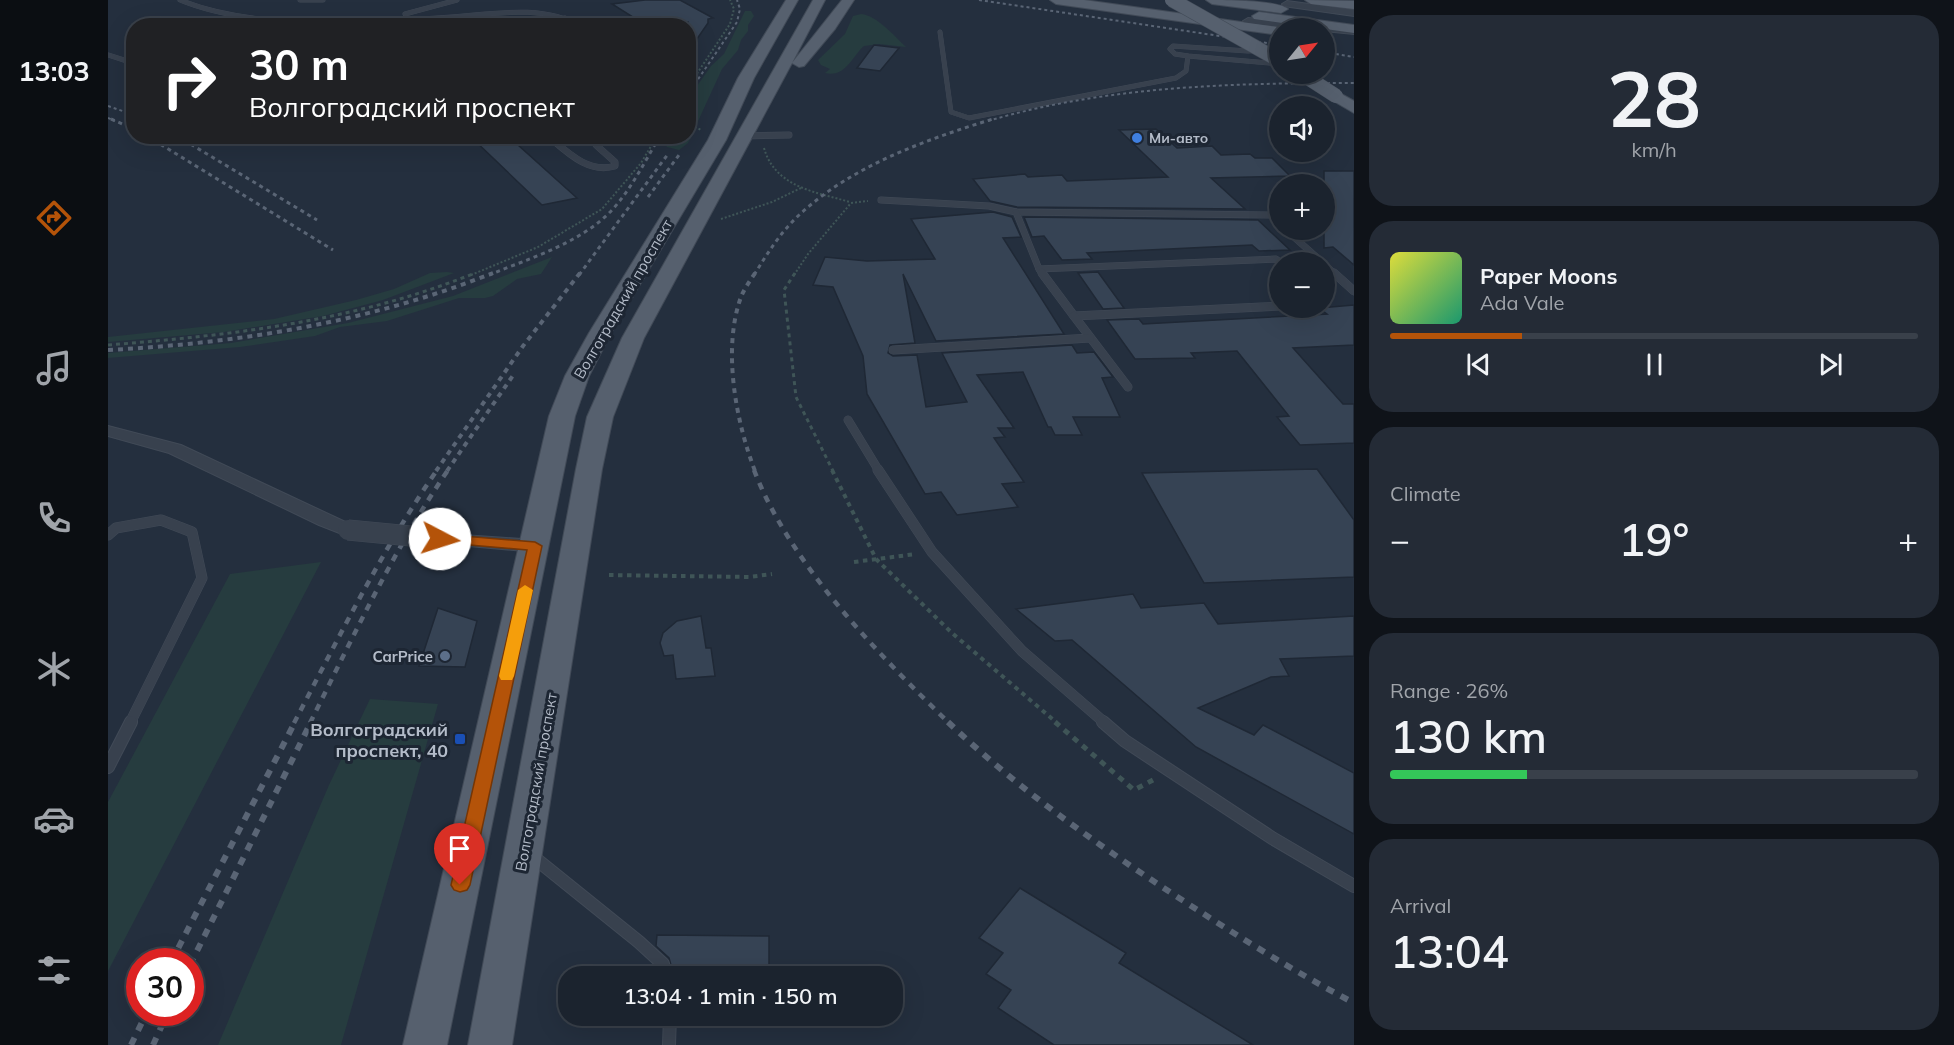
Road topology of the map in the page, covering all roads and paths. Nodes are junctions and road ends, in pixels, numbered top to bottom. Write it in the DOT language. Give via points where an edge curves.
graph roads {
  1 [pos="180,0"];
  2 [pos="300,0"];
  3 [pos="323,0"];
  4 [pos="457,0"];
  5 [pos="730,0"];
  6 [pos="792,0"];
  7 [pos="1056,0"];
  8 [pos="1098,0"];
  9 [pos="1144,0"];
  10 [pos="1172,0"];
  11 [pos="1212,0"];
  12 [pos="1258,0"];
  13 [pos="1311,0"];
  14 [pos="819,1"];
  15 [pos="845,4"];
  16 [pos="1354,5"];
  17 [pos="1354,12"];
  18 [pos="405,14"];
  19 [pos="274,18"];
  20 [pos="451,18"];
  21 [pos="564,18"];
  22 [pos="1354,19"];
  23 [pos="1248,21"];
  24 [pos="1269,24"];
  25 [pos="1269,29"];
  26 [pos="1354,30"];
  27 [pos="940,32"];
  28 [pos="1335,35"];
  29 [pos="1335,38"];
  30 [pos="1354,39"];
  31 [pos="1269,53"];
  32 [pos="108,55"];
  33 [pos="1188,56"];
  34 [pos="1269,56"];
  35 [pos="1269,58"];
  36 [pos="126,61"];
  37 [pos="696,75"];
  38 [pos="1102,84"];
  39 [pos="1317,84"];
  40 [pos="1123,88"];
  41 [pos="1354,108"];
  42 [pos="754,127"];
  43 [pos="696,128"];
  44 [pos="701,131"];
  45 [pos="789,135"];
  46 [pos="559,144"];
  47 [pos="596,144"];
  48 [pos="652,144"];
  49 [pos="802,188"];
  50 [pos="881,200"];
  51 [pos="850,203"];
  52 [pos="1016,212"];
  53 [pos="1269,215"];
  54 [pos="720,219"];
  55 [pos="1297,240"];
  56 [pos="1311,252"];
  57 [pos="1269,259"];
  58 [pos="1039,269"];
  59 [pos="1335,274"];
  60 [pos="1354,291"];
  61 [pos="1269,307"];
  62 [pos="1074,316"];
  63 [pos="1090,338"];
  64 [pos="108,345"];
  65 [pos="893,350"];
  66 [pos="1128,387"];
  67 [pos="848,420"];
  68 [pos="108,431"];
  69 [pos="111,530"];
  70 [pos="535,546"];
  71 [pos="932,552"];
  72 [pos="876,559"];
  73 [pos="854,562"];
  74 [pos="772,574"];
  75 [pos="609,575"];
  76 [pos="108,767"];
  77 [pos="1134,790"];
  78 [pos="524,850"];
  79 [pos="1354,886"];
  80 [pos="664,966"];
  81 [pos="670,1026"];
  82 [pos="424,1045"];
  83 [pos="490,1045"];
  84 [pos="669,1045"];
  1 -- 19 [label="lane" via="191,7 223,14"];
  2 -- 3 [label="lane"];
  4 -- 18 [label="lane"];
  5 -- 37 [label="path" via="734,9 730,24"];
  6 -- 70 [label="main road, Волгоградский проспект" via="746,78 717,140 577,376 562,416"];
  7 -- 25 [label="main road"];
  8 -- 23 [label="main road"];
  9 -- 26 [label="main road"];
  10 -- 31 [label="main road, bridge"];
  11 -- 22 [label="main road"];
  12 -- 17 [label="main road"];
  13 -- 16 [label="main road"];
  14 -- 42 [label="main road, Волгоградский проспект"];
  15 -- 42 [label="main road"];
  20 -- 21 [label="lane" via="547,12"];
  23 -- 24 [label="main road"];
  23 -- 26 [label="street"];
  27 -- 40 [label="lane" via="951,112 961,117"];
  28 -- 30 [label="main road"];
  29 -- 30 [label="main road"];
  32 -- 36 [label="lane"];
  33 -- 34 [label="lane" via="1175,54 1170,47 1182,45"];
  33 -- 35 [label="lane"];
  33 -- 40 [label="lane" via="1186,71 1176,78"];
  38 -- 40 [label="lane"];
  39 -- 41 [label="main road, bridge"];
  42 -- 45 [label="lane"];
  42 -- 49 [label="path" via="765,160 776,175"];
  42 -- 78 [label="main road, Волгоградский проспект" via="633,338 600,417"];
  43 -- 44 [label="path"];
  46 -- 47 [label="lane" via="587,165 604,171 615,166"];
  48 -- 64 [label="path" via="602,209 538,247 438,288 342,316 214,337"];
  49 -- 51 [label="path"];
  49 -- 54 [label="path"];
  50 -- 51 [label="path"];
  50 -- 52 [label="lane" via="988,206"];
  51 -- 72 [label="path" via="784,290 786,324 796,397"];
  52 -- 53 [label="lane"];
  52 -- 58 [label="lane"];
  55 -- 56 [label="lane"];
  57 -- 58 [label="lane"];
  58 -- 62 [label="lane"];
  59 -- 60 [label="lane"];
  61 -- 62 [label="lane"];
  62 -- 63 [label="lane"];
  63 -- 65 [label="lane"];
  63 -- 66 [label="lane"];
  67 -- 71 [label="lane"];
  68 -- 70 [label="street, bridge" via="173,448 304,513 348,530"];
  69 -- 76 [label="lane" via="161,520 192,532 202,578"];
  70 -- 82 [label="main road, Волгоградский проспект"];
  71 -- 72 [label="path"];
  71 -- 79 [label="lane" via="1022,651 1125,741 1272,838"];
  72 -- 73 [label="path"];
  72 -- 77 [label="path" via="952,633"];
  74 -- 75 [label="path"];
  78 -- 80 [label="lane"];
  78 -- 83 [label="main road, Волгоградский проспект"];
  81 -- 84 [label="lane"];
}
